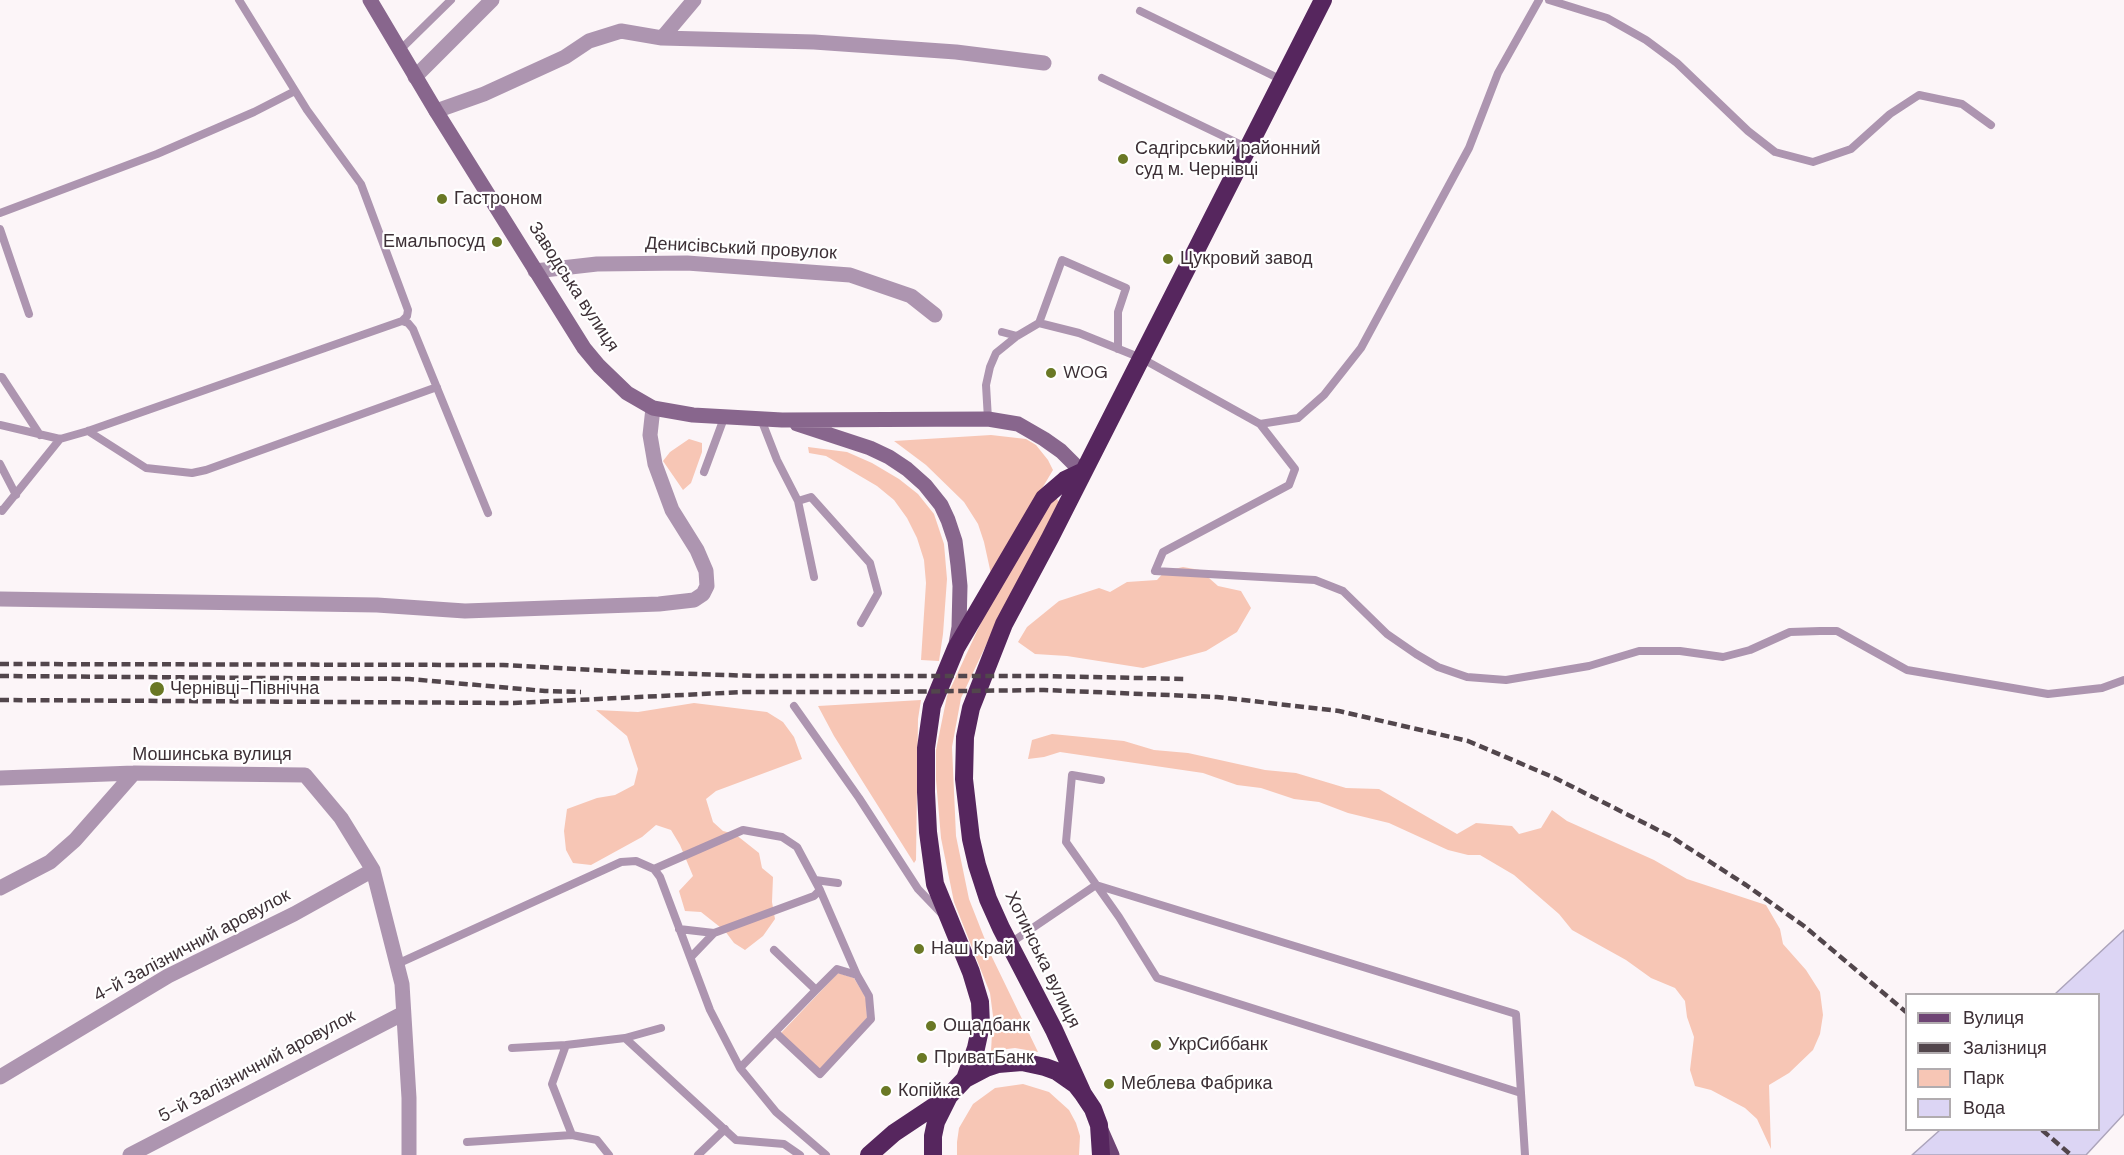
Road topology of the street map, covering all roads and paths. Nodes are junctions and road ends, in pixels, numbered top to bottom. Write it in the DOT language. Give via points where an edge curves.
graph roads {
  1 [pos="239,0"];
  2 [pos="370,0"];
  3 [pos="451,0"];
  4 [pos="492,0"];
  5 [pos="694,0"];
  6 [pos="1323,0"];
  7 [pos="1539,0"];
  8 [pos="1549,0"];
  9 [pos="1140,11"];
  10 [pos="662,38"];
  11 [pos="400,50"];
  12 [pos="1044,63"];
  13 [pos="415,77"];
  14 [pos="1102,78"];
  15 [pos="1282,80"];
  16 [pos="295,91"];
  17 [pos="436,111"];
  18 [pos="1992,124"];
  19 [pos="1248,148"];
  20 [pos="0,213"];
  21 [pos="0,229"];
  22 [pos="535,271"];
  23 [pos="28,314"];
  24 [pos="935,315"];
  25 [pos="402,321"];
  26 [pos="1039,323"];
  27 [pos="1002,332"];
  28 [pos="1017,336"];
  29 [pos="1118,349"];
  30 [pos="1141,358"];
  31 [pos="0,377"];
  32 [pos="437,387"];
  33 [pos="653,408"];
  34 [pos="724,417"];
  35 [pos="762,419"];
  36 [pos="988,419"];
  37 [pos="782,420"];
  38 [pos="1260,424"];
  39 [pos="0,425"];
  40 [pos="88,431"];
  41 [pos="40,435"];
  42 [pos="60,439"];
  43 [pos="0,464"];
  44 [pos="704,472"];
  45 [pos="1082,472"];
  46 [pos="16,495"];
  47 [pos="798,501"];
  48 [pos="0,510"];
  49 [pos="488,513"];
  50 [pos="814,577"];
  51 [pos="0,599"];
  52 [pos="861,623"];
  53 [pos="956,648"];
  54 [pos="2124,680"];
  55 [pos="794,706"];
  56 [pos="134,773"];
  57 [pos="1,778"];
  58 [pos="1101,780"];
  59 [pos="654,869"];
  60 [pos="373,870"];
  61 [pos="815,880"];
  62 [pos="838,883"];
  63 [pos="1096,885"];
  64 [pos="0,888"];
  65 [pos="820,890"];
  66 [pos="949,922"];
  67 [pos="679,928"];
  68 [pos="714,933"];
  69 [pos="1009,944"];
  70 [pos="774,950"];
  71 [pos="691,957"];
  72 [pos="397,964"];
  73 [pos="857,975"];
  74 [pos="816,990"];
  75 [pos="402,1014"];
  76 [pos="661,1028"];
  77 [pos="775,1032"];
  78 [pos="625,1038"];
  79 [pos="566,1045"];
  80 [pos="512,1048"];
  81 [pos="740,1068"];
  82 [pos="0,1077"];
  83 [pos="965,1079"];
  84 [pos="1521,1092"];
  85 [pos="1083,1094"];
  86 [pos="949,1096"];
  87 [pos="1099,1125"];
  88 [pos="725,1130"];
  89 [pos="572,1135"];
  90 [pos="467,1142"];
  91 [pos="130,1155"];
  92 [pos="408,1155"];
  93 [pos="609,1155"];
  94 [pos="698,1155"];
  95 [pos="800,1155"];
  96 [pos="826,1155"];
  97 [pos="869,1155"];
  98 [pos="933,1155"];
  99 [pos="1101,1155"];
  100 [pos="1112,1155"];
  101 [pos="1525,1155"];
  1 -- 16 [label="lane"];
  2 -- 11 [label="main road, Заводська вулиця"];
  3 -- 11 [label="lane"];
  4 -- 13 [label="street"];
  5 -- 10 [label="street"];
  6 -- 15 [label="highway, Хотинська вулиця"];
  7 -- 38 [label="lane" via="1498,73 1469,148 1361,348 1324,394 1298,418"];
  8 -- 18 [label="lane" via="1607,18 1646,40 1775,152 1813,162 1851,149 1890,114 1919,95 1962,104"];
  9 -- 15 [label="lane"];
  10 -- 12 [label="street" via="814,42"];
  10 -- 17 [label="street" via="621,31 600,37 484,94"];
  11 -- 13 [label="main road, Заводська вулиця"];
  13 -- 17 [label="main road, Заводська вулиця"];
  14 -- 19 [label="lane"];
  15 -- 19 [label="highway, Хотинська вулиця"];
  16 -- 20 [label="lane" via="157,154"];
  16 -- 25 [label="lane" via="361,184 408,310"];
  17 -- 22 [label="main road, Заводська вулиця"];
  19 -- 30 [label="highway, Хотинська вулиця"];
  21 -- 23 [label="lane"];
  22 -- 24 [label="street, Денисівський провулок" via="597,264 687,263 850,275 911,296"];
  22 -- 33 [label="main road, Заводська вулиця" via="598,366 627,393"];
  25 -- 32 [label="lane" via="413,329"];
  25 -- 40 [label="lane"];
  26 -- 28 [label="lane"];
  26 -- 29 [label="lane" via="1079,333"];
  26 -- 29 [label="lane" via="1062,260 1126,288 1118,312"];
  27 -- 28 [label="lane"];
  28 -- 36 [label="lane" via="996,353 990,367 986,385"];
  29 -- 30 [label="lane"];
  30 -- 38 [label="lane"];
  30 -- 45 [label="highway, Хотинська вулиця"];
  31 -- 41 [label="lane"];
  32 -- 40 [label="lane" via="192,473 146,468"];
  32 -- 49 [label="lane"];
  33 -- 34 [label="main road, Заводська вулиця"];
  33 -- 51 [label="street" via="650,435 655,464 672,510 706,571 707,586 694,600 465,611 377,605"];
  34 -- 35 [label="main road, Заводська вулиця"];
  34 -- 44 [label="lane"];
  35 -- 37 [label="main road, Заводська вулиця"];
  35 -- 47 [label="lane"];
  36 -- 37 [label="main road, Заводська вулиця"];
  36 -- 45 [label="main road, Заводська вулиця" via="1018,424 1061,451"];
  37 -- 53 [label="main road, Заводська вулиця" via="890,457 925,485 941,505 955,541 959,575"];
  38 -- 54 [label="lane" via="1295,469 1289,485 1163,552 1155,571 1315,580 1343,591 1387,634 1416,654 1438,668 1467,677 1506,680 1589,666 1640,651 1724,657 1790,632 1837,631 1907,670 2048,694 2102,688"];
  39 -- 41 [label="lane"];
  40 -- 42 [label="lane"];
  41 -- 42 [label="lane"];
  42 -- 46 [label="lane"];
  43 -- 46 [label="lane"];
  45 -- 53 [label="highway" via="1044,498"];
  45 -- 69 [label="highway, Хотинська вулиця" via="1004,624 971,708 965,737 964,779 970,839 988,899"];
  46 -- 48 [label="lane"];
  47 -- 50 [label="lane"];
  47 -- 52 [label="lane" via="812,496 870,563 878,594"];
  53 -- 66 [label="highway, Заводська вулиця" via="932,706 926,748 928,831 935,884"];
  55 -- 66 [label="lane" via="918,889"];
  56 -- 57 [label="street, Мошинська вулиця"];
  56 -- 60 [label="street, Мошинська вулиця" via="305,775 341,818"];
  56 -- 64 [label="street" via="75,840 50,862"];
  58 -- 63 [label="lane" via="1072,775 1066,842"];
  59 -- 61 [label="lane" via="743,830 782,837 797,847"];
  59 -- 67 [label="lane"];
  59 -- 72 [label="lane" via="636,861 621,862"];
  60 -- 72 [label="street, Мошинська вулиця"];
  60 -- 82 [label="street, 4-й Залізничний аровулок" via="168,976"];
  61 -- 62 [label="lane"];
  61 -- 65 [label="lane"];
  63 -- 69 [label="lane"];
  63 -- 84 [label="lane" via="1157,978"];
  63 -- 84 [label="lane" via="1516,1014"];
  65 -- 68 [label="lane" via="814,896"];
  65 -- 73 [label="lane"];
  66 -- 83 [label="highway, Заводська вулиця" via="980,1002 981,1025"];
  67 -- 68 [label="lane"];
  67 -- 71 [label="lane"];
  68 -- 71 [label="lane"];
  69 -- 85 [label="highway, Хотинська вулиця"];
  70 -- 74 [label="lane"];
  71 -- 81 [label="lane" via="711,1010"];
  72 -- 75 [label="street, Мошинська вулиця"];
  73 -- 74 [label="lane" via="837,969"];
  73 -- 77 [label="lane" via="869,996 871,1019 820,1074"];
  74 -- 77 [label="lane"];
  75 -- 91 [label="street, 5-й Залізничний аровулок"];
  75 -- 92 [label="street, Мошинська вулиця" via="409,1098"];
  76 -- 78 [label="lane"];
  77 -- 81 [label="lane"];
  78 -- 79 [label="lane"];
  78 -- 88 [label="lane"];
  79 -- 80 [label="lane"];
  79 -- 89 [label="lane" via="552,1084"];
  81 -- 96 [label="lane" via="776,1112"];
  83 -- 85 [label="highway" via="998,1064 1022,1062 1056,1071"];
  83 -- 86 [label="highway"];
  84 -- 101 [label="lane"];
  85 -- 87 [label="highway, Хотинська вулиця"];
  86 -- 97 [label="highway" via="894,1132"];
  86 -- 98 [label="highway" via="936,1122"];
  87 -- 99 [label="highway"];
  87 -- 100 [label="main road"];
  88 -- 94 [label="lane"];
  88 -- 95 [label="lane" via="736,1140 784,1144"];
  89 -- 90 [label="lane"];
  89 -- 93 [label="lane" via="597,1140"];
}
